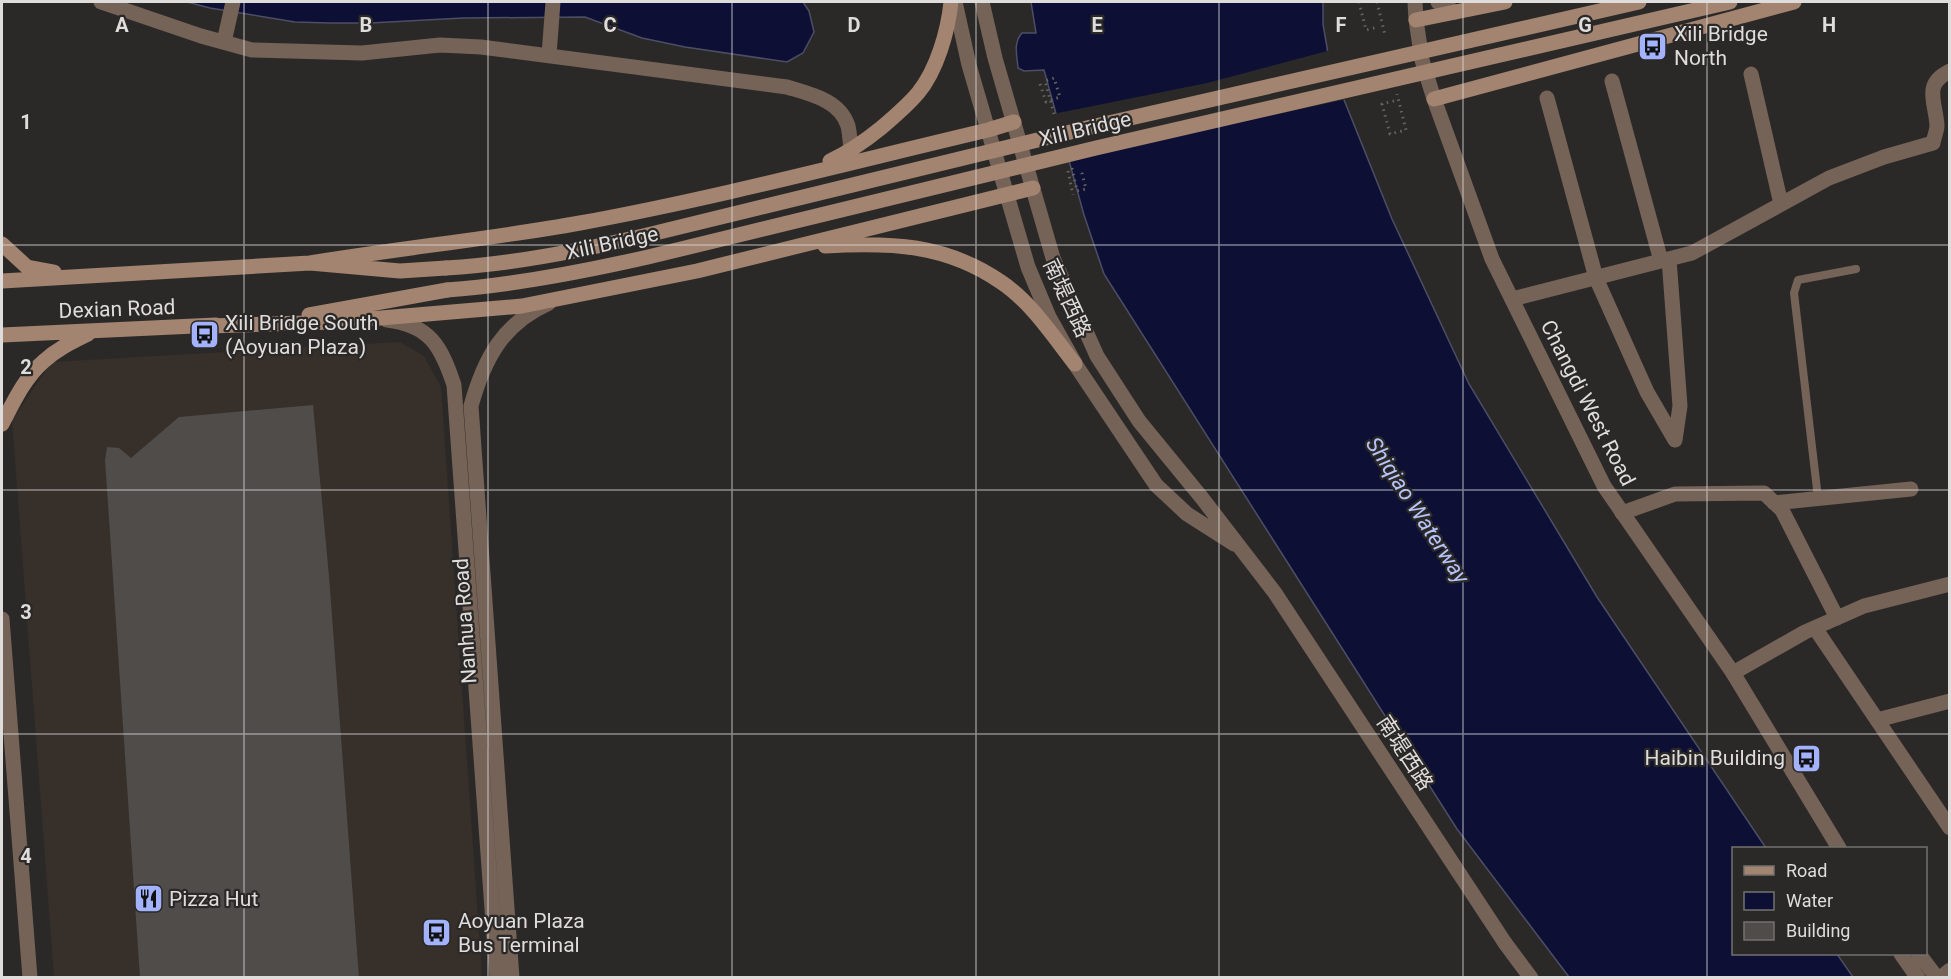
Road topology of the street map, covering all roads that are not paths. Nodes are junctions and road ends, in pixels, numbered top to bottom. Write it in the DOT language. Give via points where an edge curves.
graph roads {
  1 [pos="100,2"];
  2 [pos="233,2"];
  3 [pos="553,2"];
  4 [pos="953,2"];
  5 [pos="982,2"];
  6 [pos="1415,2"];
  7 [pos="1438,2"];
  8 [pos="1505,2"];
  9 [pos="1639,2"];
  10 [pos="1732,2"];
  11 [pos="1794,2"];
  12 [pos="1455,12"];
  13 [pos="1416,20"];
  14 [pos="224,42"];
  15 [pos="549,55"];
  16 [pos="1950,70"];
  17 [pos="1750,74"];
  18 [pos="1612,81"];
  19 [pos="1547,98"];
  20 [pos="1434,99"];
  21 [pos="1014,122"];
  22 [pos="988,130"];
  23 [pos="1943,130"];
  24 [pos="851,150"];
  25 [pos="806,173"];
  26 [pos="1033,188"];
  27 [pos="1007,194"];
  28 [pos="1782,204"];
  29 [pos="2,244"];
  30 [pos="786,249"];
  31 [pos="1665,260"];
  32 [pos="310,263"];
  33 [pos="446,268"];
  34 [pos="1856,269"];
  35 [pos="80,276"];
  36 [pos="1596,278"];
  37 [pos="2,281"];
  38 [pos="447,290"];
  39 [pos="1512,299"];
  40 [pos="558,300"];
  41 [pos="375,319"];
  42 [pos="208,326"];
  43 [pos="93,331"];
  44 [pos="2,335"];
  45 [pos="1075,364"];
  46 [pos="2,423"];
  47 [pos="1911,489"];
  48 [pos="1818,498"];
  49 [pos="1774,503"];
  50 [pos="1622,513"];
  51 [pos="1245,552"];
  52 [pos="1950,584"];
  53 [pos="1837,618"];
  54 [pos="2,619"];
  55 [pos="1815,628"];
  56 [pos="1733,673"];
  57 [pos="1950,700"];
  58 [pos="1877,720"];
  59 [pos="1950,828"];
  60 [pos="1838,847"];
  61 [pos="1902,955"];
  62 [pos="1920,955"];
  63 [pos="1950,970"];
  64 [pos="30,978"];
  65 [pos="497,978"];
  66 [pos="512,978"];
  67 [pos="1531,978"];
  68 [pos="1918,978"];
  69 [pos="1938,978"];
  1 -- 14 [label="street"];
  2 -- 14 [label="street"];
  3 -- 15 [label="street"];
  4 -- 22 [label="street, 南堤西路"];
  4 -- 24 [label="main road" via="944,38 920,91 904,109"];
  5 -- 21 [label="street, 南堤西路"];
  6 -- 13 [label="street, Changdi West Road"];
  7 -- 12 [label="street"];
  8 -- 12 [label="main road"];
  9 -- 33 [label="main road, Xili Bridge, bridge" via="1091,127 573,252"];
  10 -- 38 [label="main road, Xili Bridge, bridge" via="1096,148 577,273"];
  11 -- 20 [label="main road"];
  12 -- 13 [label="main road"];
  13 -- 20 [label="street, Changdi West Road" via="1422,60"];
  14 -- 15 [label="street" via="252,50 322,53 440,45"];
  15 -- 24 [label="street" via="787,87 814,95 841,112"];
  16 -- 23 [label="street" via="1938,76 1933,86"];
  17 -- 28 [label="street"];
  18 -- 31 [label="street"];
  19 -- 36 [label="street"];
  20 -- 39 [label="street, Changdi West Road" via="1492,259"];
  21 -- 22 [label="main road"];
  21 -- 26 [label="street, 南堤西路"];
  22 -- 25 [label="main road"];
  22 -- 27 [label="street, 南堤西路"];
  23 -- 28 [label="street" via="1933,143 1828,178"];
  24 -- 25 [label="main road"];
  25 -- 32 [label="main road" via="582,222"];
  26 -- 27 [label="main road"];
  26 -- 51 [label="street, 南堤西路" via="1053,258 1097,356 1139,421"];
  27 -- 30 [label="main road"];
  27 -- 45 [label="street, 南堤西路" via="1028,267 1049,318"];
  28 -- 31 [label="street" via="1692,253"];
  29 -- 35 [label="main road" via="27,267"];
  30 -- 40 [label="main road"];
  30 -- 45 [label="main road" via="905,245 967,262 1002,283 1025,304"];
  31 -- 36 [label="street"];
  31 -- 36 [label="street" via="1680,406 1675,440 1647,392"];
  32 -- 33 [label="main road, Dexian Road" via="400,271"];
  32 -- 35 [label="main road, Dexian Road"];
  34 -- 48 [label="lane" via="1798,280 1794,293"];
  35 -- 37 [label="main road, Dexian Road"];
  36 -- 39 [label="street"];
  38 -- 42 [label="main road, Dexian Road" via="315,314"];
  39 -- 50 [label="street, Changdi West Road" via="1604,486"];
  40 -- 41 [label="main road"];
  40 -- 66 [label="street, Nanhua Road" via="526,315 499,340 471,406"];
  41 -- 42 [label="main road"];
  41 -- 65 [label="street, Nanhua Road" via="417,327 428,336 447,364 454,385"];
  42 -- 43 [label="main road, Dexian Road"];
  43 -- 44 [label="main road, Dexian Road"];
  43 -- 46 [label="main road" via="42,362"];
  45 -- 51 [label="street, 南堤西路" via="1156,485 1187,514"];
  47 -- 48 [label="street"];
  48 -- 49 [label="street"];
  49 -- 50 [label="street" via="1764,493 1675,494"];
  49 -- 53 [label="street" via="1782,510"];
  50 -- 56 [label="street, Changdi West Road"];
  51 -- 67 [label="street, 南堤西路"];
  52 -- 53 [label="street" via="1864,606"];
  53 -- 55 [label="street"];
  54 -- 64 [label="street"];
  55 -- 56 [label="street"];
  55 -- 58 [label="street"];
  56 -- 60 [label="street, Changdi West Road"];
  57 -- 58 [label="street"];
  58 -- 59 [label="street"];
  61 -- 68 [label="street"];
  62 -- 69 [label="street"];
  63 -- 69 [label="street"];
}
